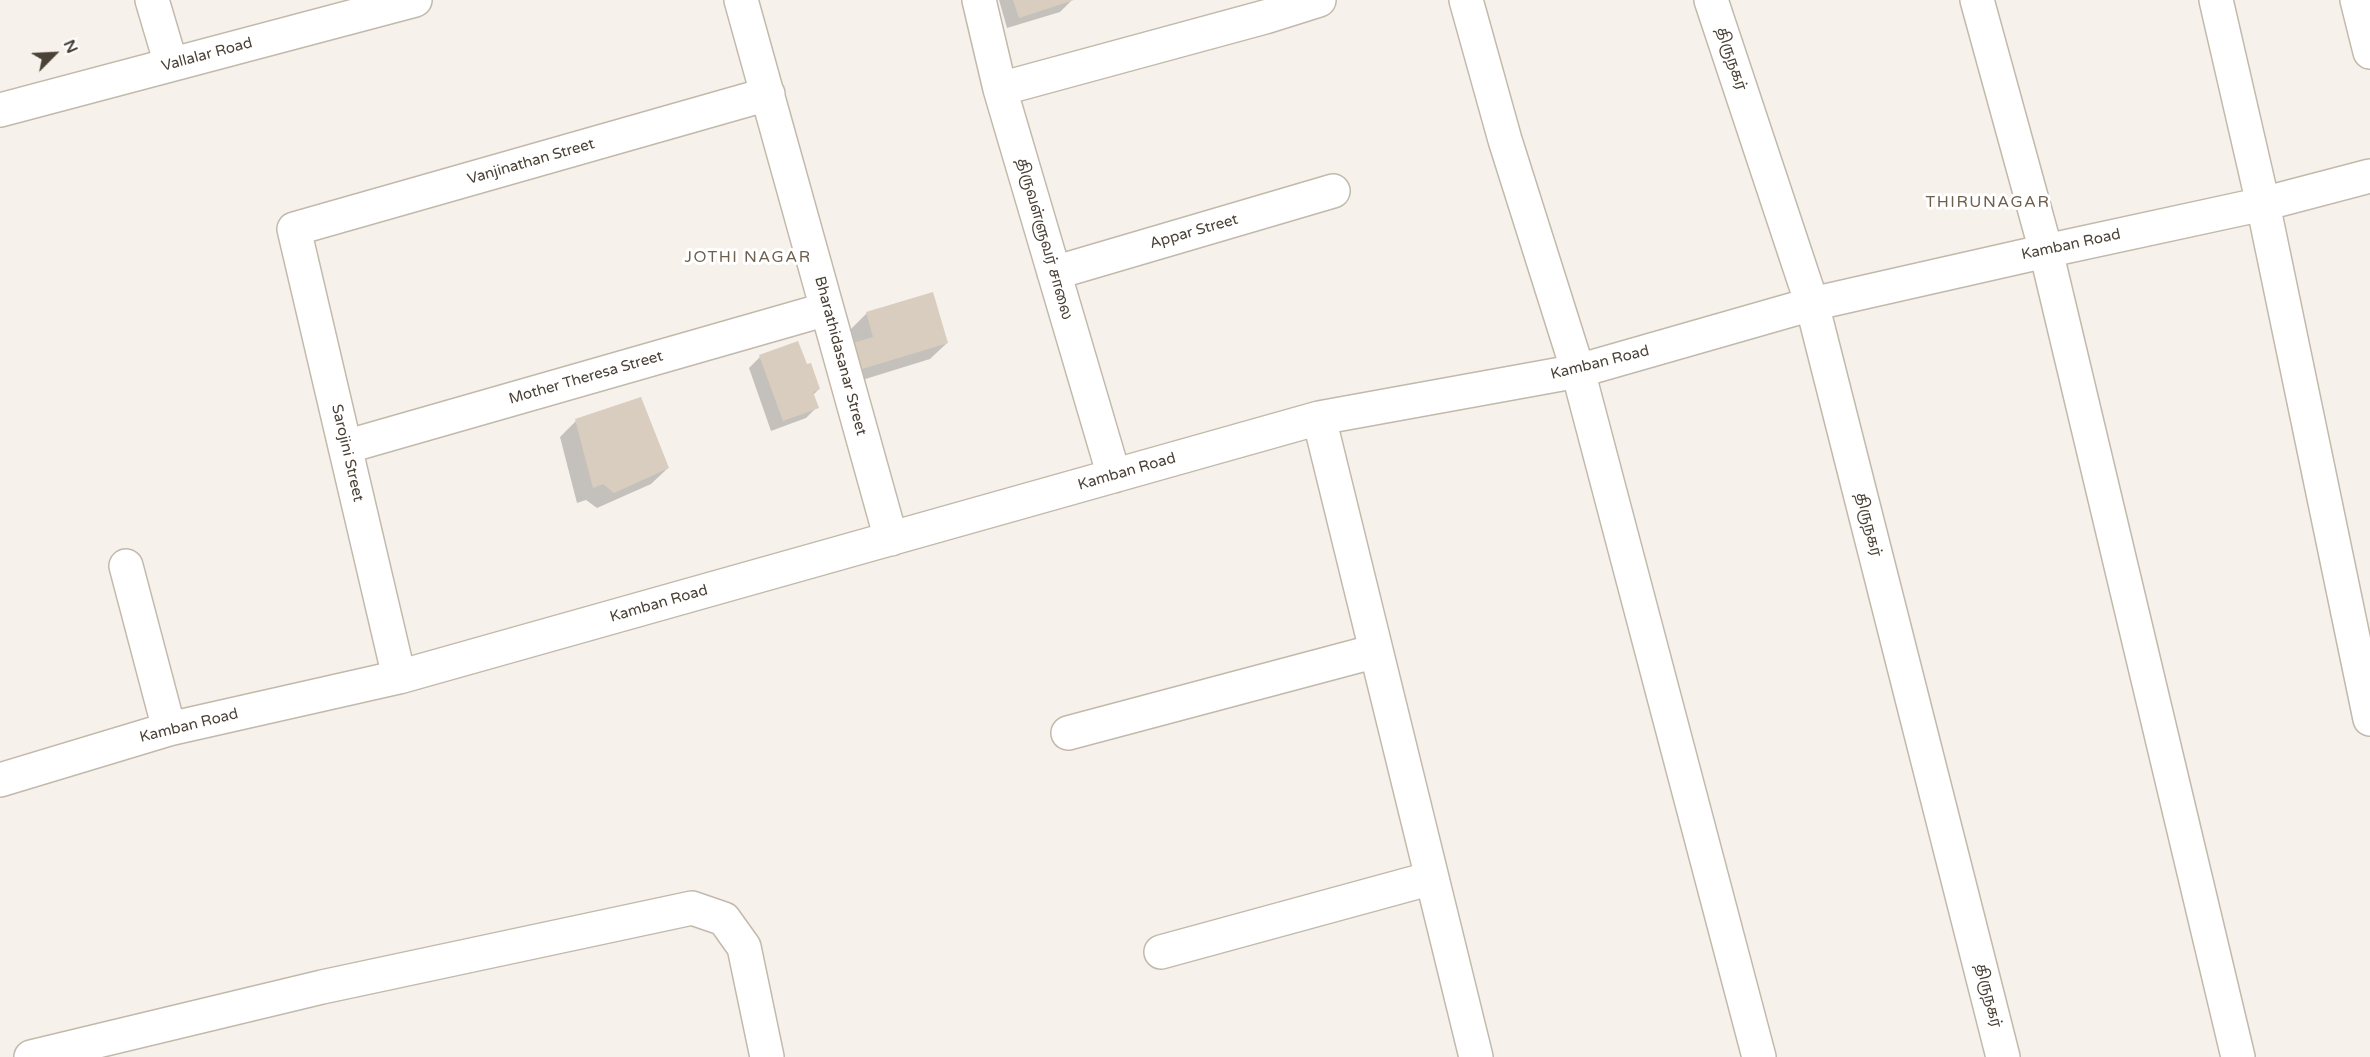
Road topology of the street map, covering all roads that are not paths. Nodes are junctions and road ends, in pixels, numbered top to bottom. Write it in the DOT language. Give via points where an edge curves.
graph roads {
  1 [pos="152,0"];
  2 [pos="415,0"];
  3 [pos="741,0"];
  4 [pos="979,0"];
  5 [pos="1319,0"];
  6 [pos="1466,0"];
  7 [pos="1711,0"];
  8 [pos="1977,0"];
  9 [pos="2216,0"];
  10 [pos="2357,0"];
  11 [pos="2370,52"];
  12 [pos="171,64"];
  13 [pos="1000,89"];
  14 [pos="768,94"];
  15 [pos="0,110"];
  16 [pos="2370,176"];
  17 [pos="1333,191"];
  18 [pos="2264,204"];
  19 [pos="294,230"];
  20 [pos="2046,251"];
  21 [pos="1054,273"];
  22 [pos="1812,304"];
  23 [pos="827,309"];
  24 [pos="1578,371"];
  25 [pos="1319,418"];
  26 [pos="345,447"];
  27 [pos="1114,476"];
  28 [pos="891,539"];
  29 [pos="126,566"];
  30 [pos="1376,651"];
  31 [pos="399,677"];
  32 [pos="2370,719"];
  33 [pos="169,729"];
  34 [pos="1068,733"];
  35 [pos="0,780"];
  36 [pos="1432,878"];
  37 [pos="1161,952"];
  38 [pos="31,1057"];
  39 [pos="767,1057"];
  40 [pos="1476,1057"];
  41 [pos="1759,1057"];
  42 [pos="2003,1057"];
  43 [pos="2238,1057"];
  1 -- 12 [label="street"];
  2 -- 12 [label="street, Vallalar Road"];
  3 -- 14 [label="street, Bharathidasanar Street"];
  4 -- 13 [label="street, திருவள்ளுவர் சாலை"];
  5 -- 13 [label="street"];
  6 -- 24 [label="street" via="1505,140"];
  7 -- 22 [label="street, திருநகர்"];
  8 -- 20 [label="street"];
  9 -- 18 [label="street"];
  10 -- 11 [label="street"];
  12 -- 15 [label="street, Vallalar Road"];
  13 -- 21 [label="street, திருவள்ளுவர் சாலை"];
  14 -- 19 [label="street, Vanjinathan Street"];
  14 -- 23 [label="street, Bharathidasanar Street"];
  16 -- 18 [label="street, Kamban Road"];
  17 -- 21 [label="street, Appar Street"];
  18 -- 20 [label="street, Kamban Road"];
  18 -- 32 [label="street"];
  19 -- 26 [label="street, Sarojini Street"];
  20 -- 22 [label="street, Kamban Road"];
  20 -- 43 [label="street"];
  21 -- 27 [label="street, திருவள்ளுவர் சாலை"];
  22 -- 24 [label="street, Kamban Road"];
  22 -- 42 [label="street, திருநகர்"];
  23 -- 26 [label="street, Mother Theresa Street"];
  23 -- 28 [label="street, Bharathidasanar Street"];
  24 -- 25 [label="street, Kamban Road"];
  24 -- 41 [label="street"];
  25 -- 27 [label="street, Kamban Road"];
  25 -- 30 [label="street"];
  26 -- 31 [label="street, Sarojini Street"];
  27 -- 28 [label="street, Kamban Road"];
  28 -- 31 [label="street, Kamban Road"];
  29 -- 33 [label="street"];
  30 -- 34 [label="street"];
  30 -- 36 [label="street"];
  31 -- 33 [label="street, Kamban Road"];
  33 -- 35 [label="street, Kamban Road"];
  36 -- 37 [label="street"];
  36 -- 40 [label="street"];
  38 -- 39 [label="street" via="322,987 692,908 724,919 744,946"];
}
